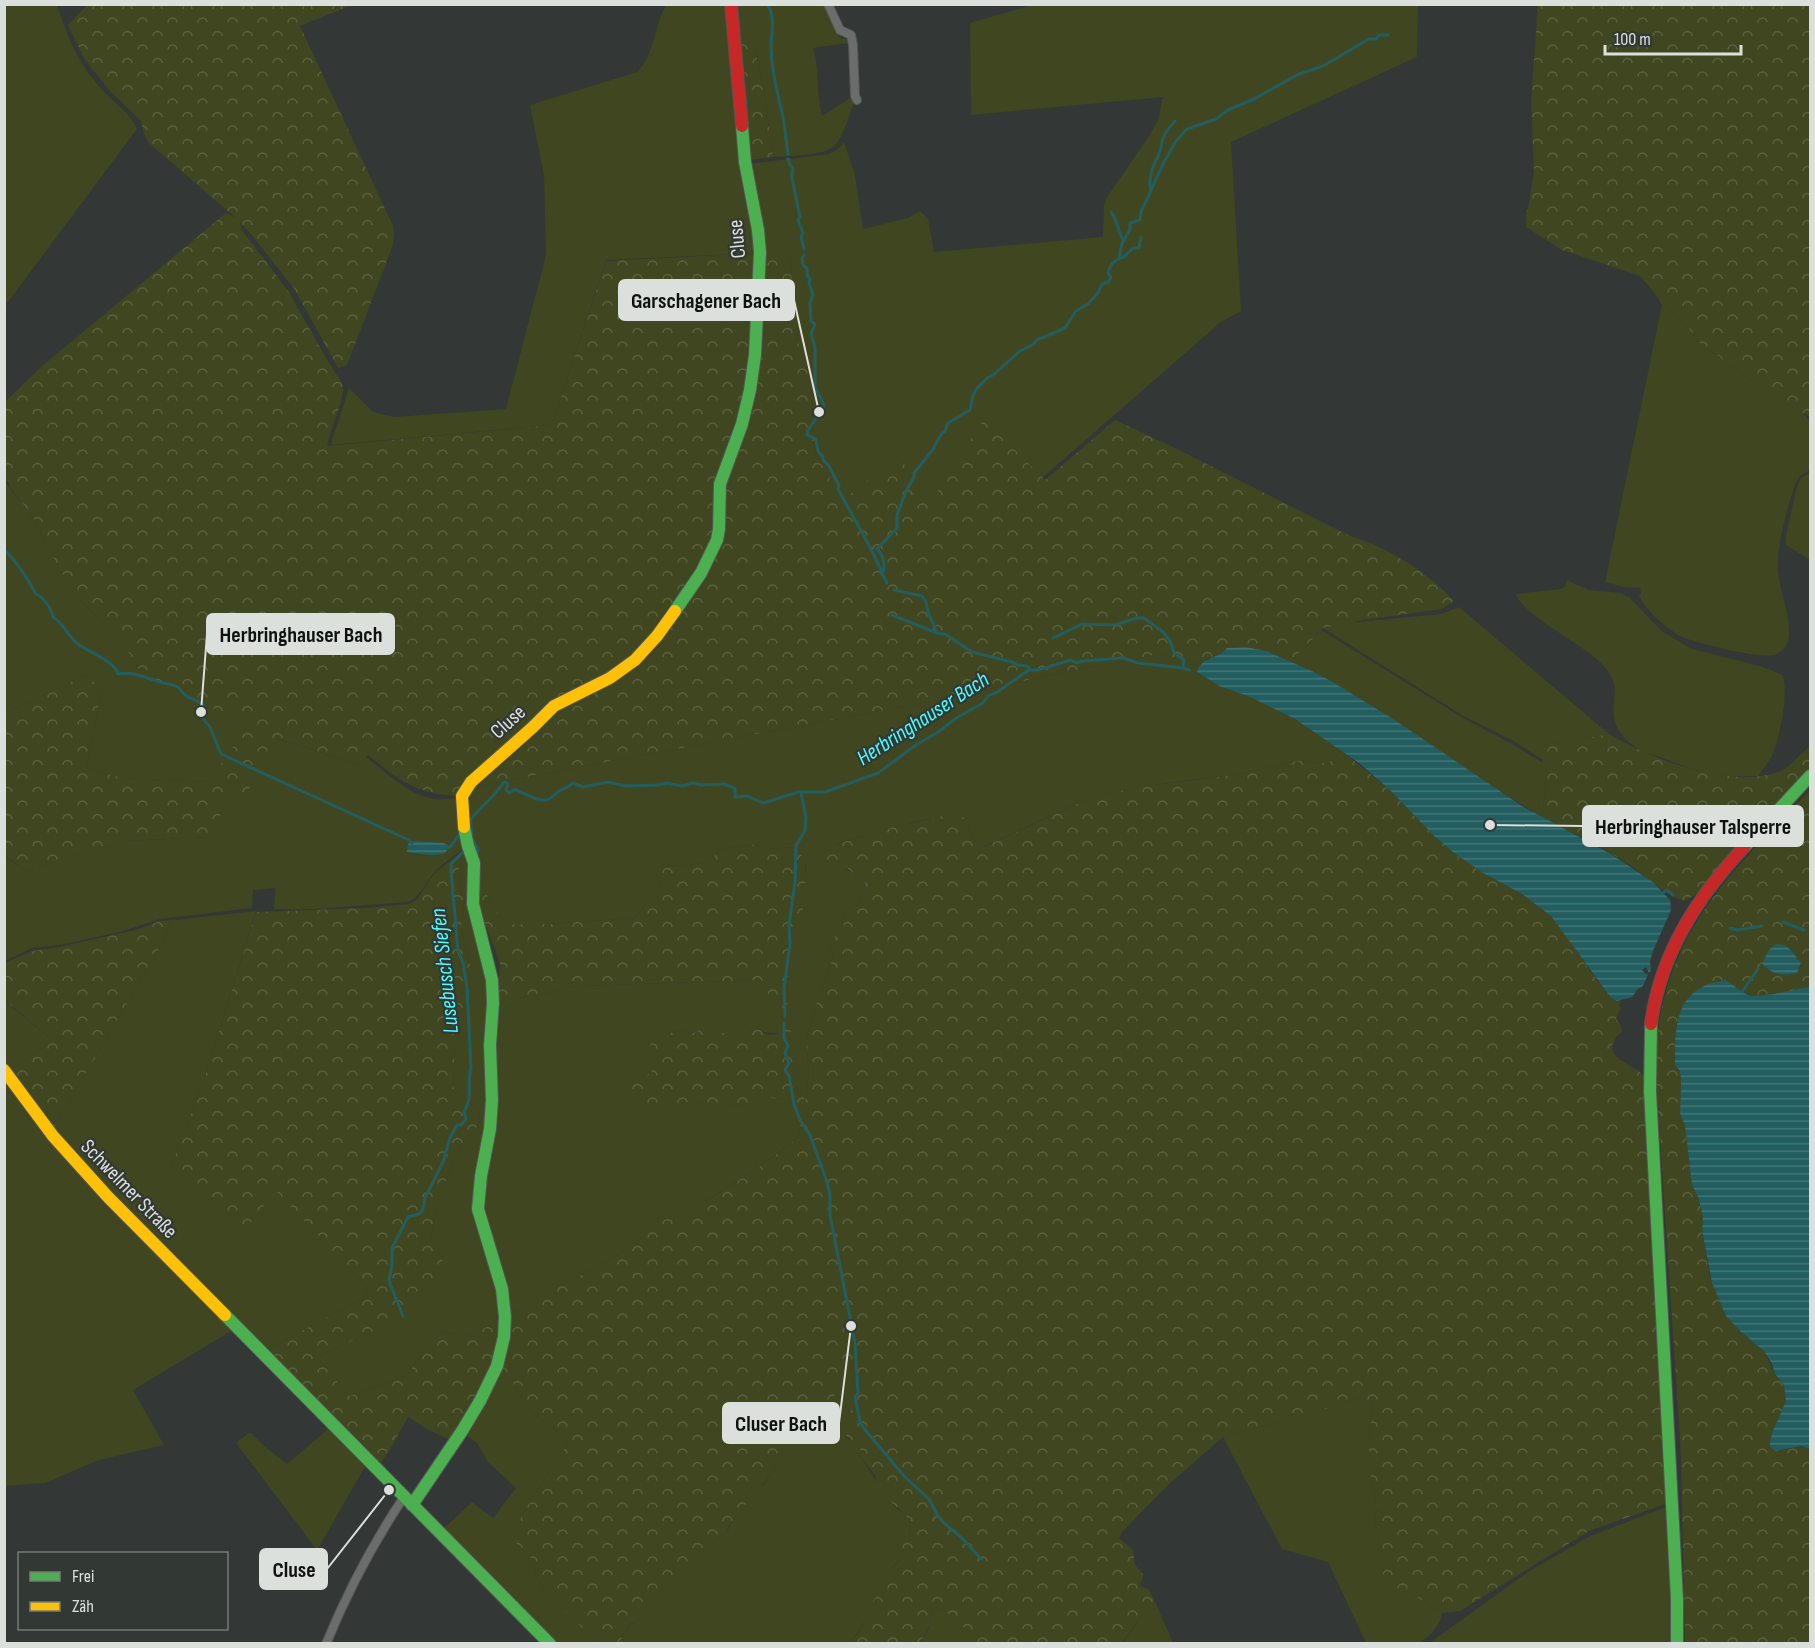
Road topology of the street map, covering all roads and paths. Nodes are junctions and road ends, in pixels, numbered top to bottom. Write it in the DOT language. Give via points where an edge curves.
graph roads {
  1 [pos="731,4"];
  2 [pos="828,4"];
  3 [pos="857,100"];
  4 [pos="1810,776"];
  5 [pos="4,1070"];
  6 [pos="408,1501"];
  7 [pos="326,1644"];
  8 [pos="550,1644"];
  9 [pos="1677,1644"];
  1 -- 6 [label="main road, Cluse" via="746,162 760,252 750,390 720,483 717,540 678,608 635,660 610,678 554,706 471,782 462,796 463,820 474,862 473,904 492,980 493,1002 490,1129 478,1209 502,1289 504,1337 497,1366 480,1401"];
  2 -- 3 [label="street" via="840,30 851,35"];
  4 -- 9 [label="main road" via="1717,876 1698,902 1668,957 1654,1005 1650,1091"];
  5 -- 6 [label="main road, Schwelmer Straße" via="78,1165"];
  6 -- 7 [label="street" via="389,1520"];
  6 -- 8 [label="main road"];
}
